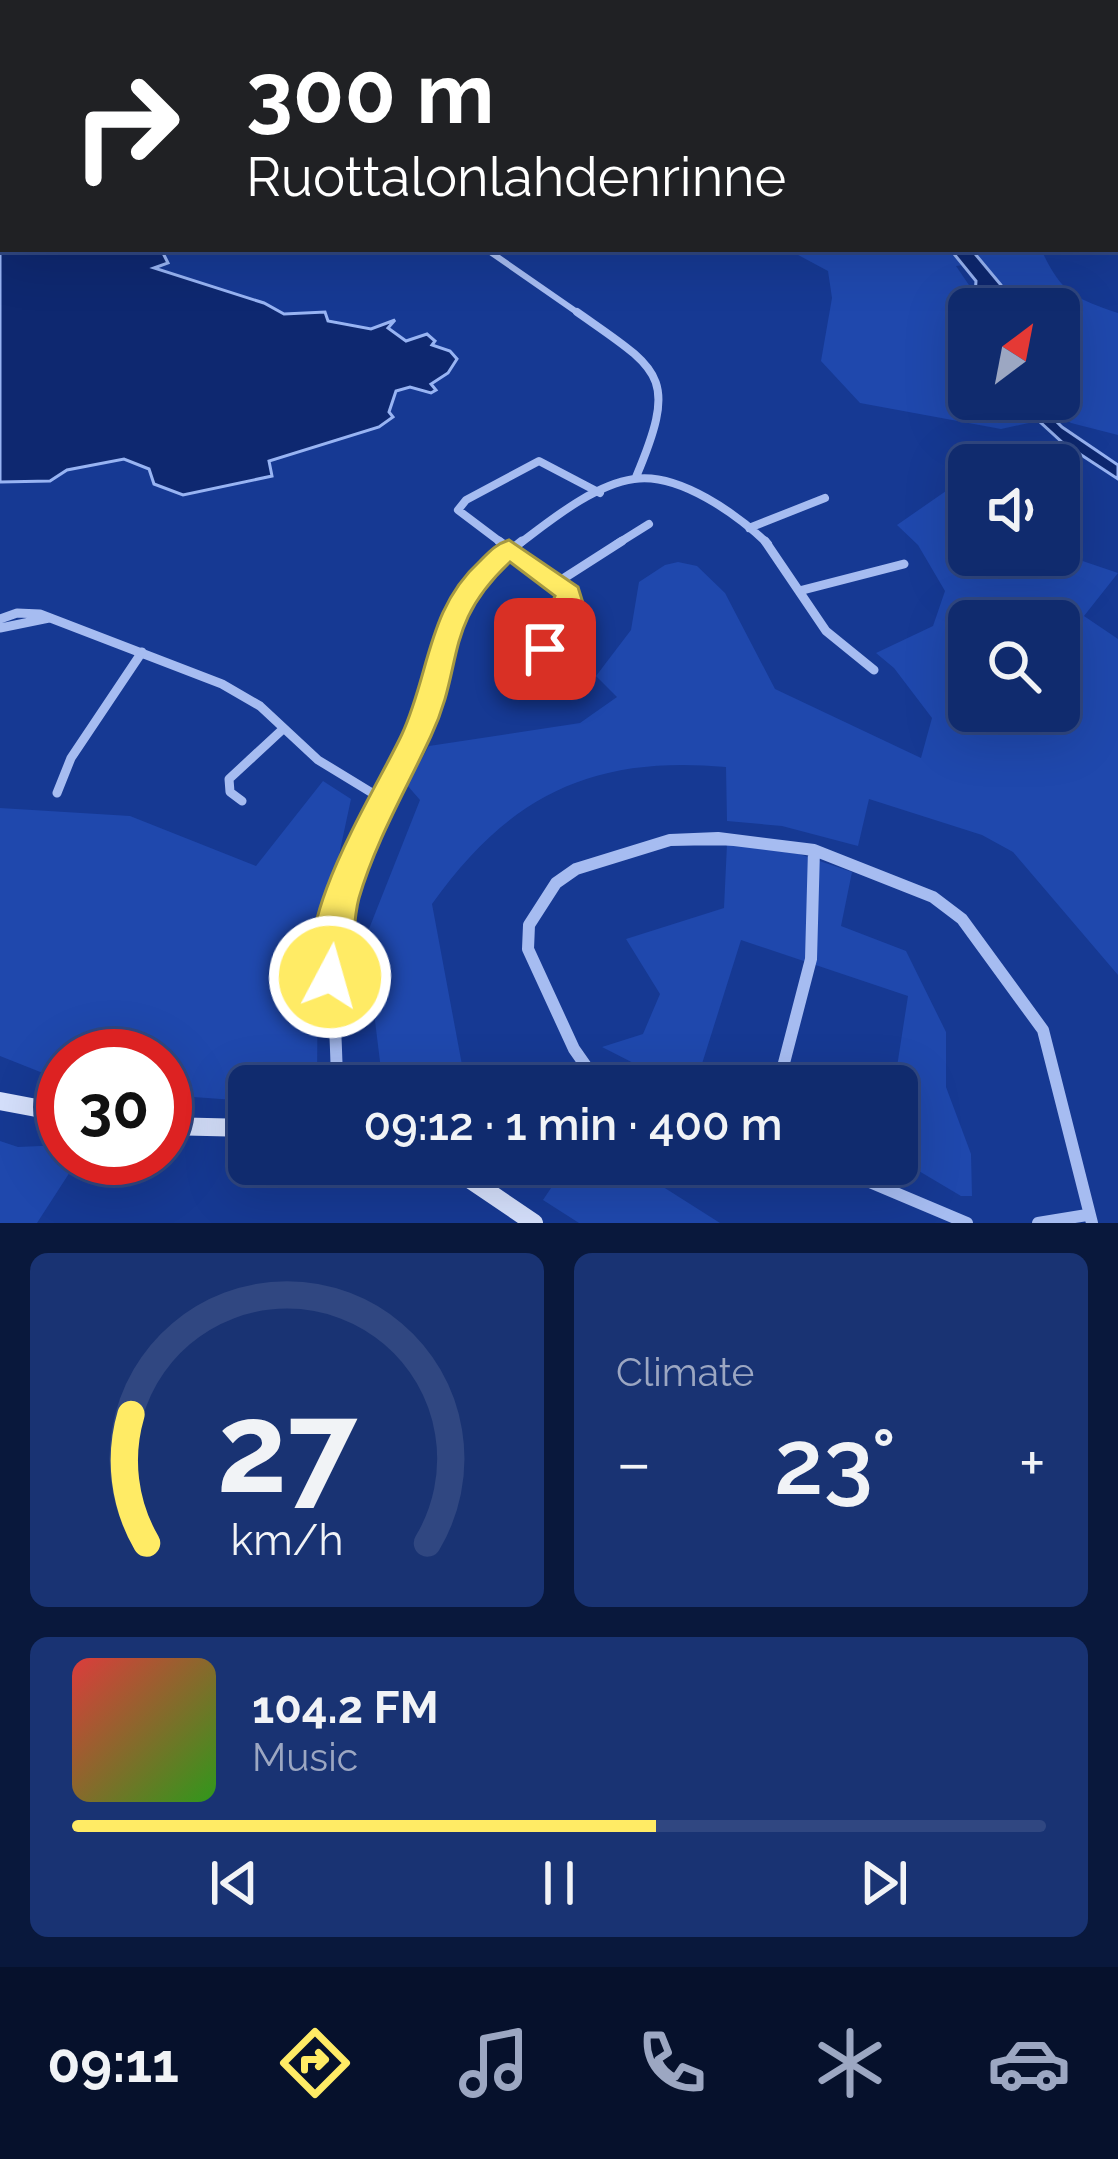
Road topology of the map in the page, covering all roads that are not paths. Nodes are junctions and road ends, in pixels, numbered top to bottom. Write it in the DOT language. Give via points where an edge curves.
graph roads {
  1 [pos="490,252"];
  2 [pos="636,477"];
  3 [pos="600,494"];
  4 [pos="825,498"];
  5 [pos="649,524"];
  6 [pos="749,528"];
  7 [pos="509,548"];
  8 [pos="904,564"];
  9 [pos="558,582"];
  10 [pos="800,592"];
  11 [pos="49,618"];
  12 [pos="0,619"];
  13 [pos="0,628"];
  14 [pos="142,652"];
  15 [pos="544,664"];
  16 [pos="874,670"];
  17 [pos="283,728"];
  18 [pos="57,793"];
  19 [pos="382,799"];
  20 [pos="242,801"];
  21 [pos="814,850"];
  22 [pos="337,1065"];
  23 [pos="585,1065"];
  24 [pos="783,1065"];
  25 [pos="0,1101"];
  26 [pos="36,1108"];
  27 [pos="192,1127"];
  28 [pos="228,1128"];
  29 [pos="478,1185"];
  30 [pos="877,1185"];
  31 [pos="1090,1219"];
  32 [pos="534,1223"];
  33 [pos="968,1223"];
  34 [pos="1038,1223"];
  1 -- 2 [label="street" via="653,370 662,400"];
  2 -- 3 [label="street"];
  2 -- 6 [label="street"];
  3 -- 7 [label="street"];
  3 -- 7 [label="street" via="543,461 470,498 459,513"];
  4 -- 6 [label="street"];
  5 -- 9 [label="street"];
  6 -- 10 [label="street"];
  7 -- 9 [label="street"];
  7 -- 19 [label="street" via="457,604 419,731"];
  8 -- 10 [label="street"];
  9 -- 15 [label="street" via="569,603"];
  10 -- 16 [label="street" via="832,642"];
  11 -- 12 [label="street" via="28,612"];
  11 -- 13 [label="street"];
  11 -- 14 [label="street"];
  14 -- 17 [label="street" via="222,684"];
  14 -- 18 [label="street" via="71,758"];
  17 -- 19 [label="street"];
  17 -- 20 [label="street" via="229,779"];
  19 -- 22 [label="street" via="334,926"];
  21 -- 23 [label="street" via="670,840 556,883 529,925 528,949"];
  21 -- 24 [label="street" via="811,959"];
  21 -- 31 [label="street" via="933,896 962,919 1043,1030"];
  25 -- 26 [label="street"];
  27 -- 28 [label="street"];
  29 -- 32 [label="street"];
  30 -- 33 [label="street"];
  31 -- 34 [label="street"];
}
